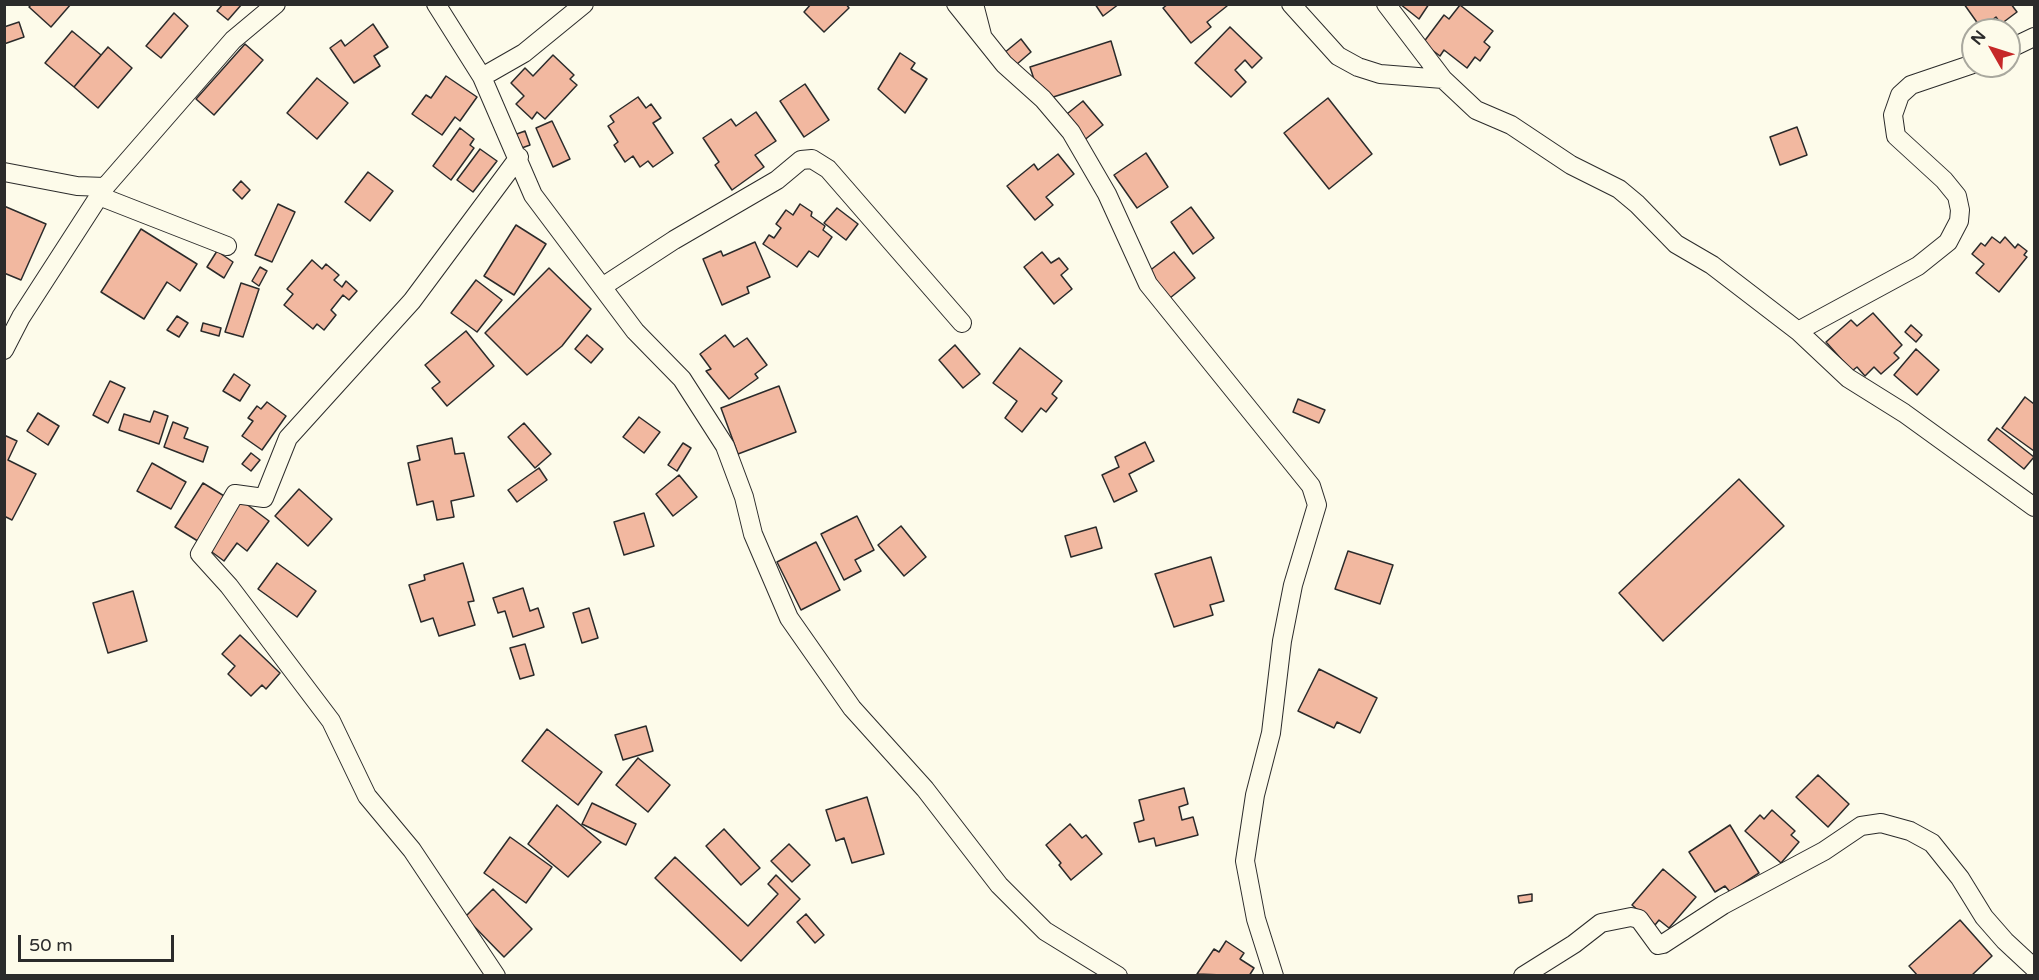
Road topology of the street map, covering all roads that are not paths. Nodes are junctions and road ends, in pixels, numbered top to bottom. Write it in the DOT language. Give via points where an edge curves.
graph roads {
  1 [pos="276,4"];
  2 [pos="436,4"];
  3 [pos="584,4"];
  4 [pos="956,4"];
  5 [pos="974,4"];
  6 [pos="1291,4"];
  7 [pos="1386,4"];
  8 [pos="983,37"];
  9 [pos="1961,68"];
  10 [pos="482,77"];
  11 [pos="1443,79"];
  12 [pos="519,157"];
  13 [pos="4,172"];
  14 [pos="102,192"];
  15 [pos="227,246"];
  16 [pos="602,287"];
  17 [pos="962,323"];
  18 [pos="1798,332"];
  19 [pos="4,350"];
  20 [pos="2034,507"];
  21 [pos="2034,968"];
  22 [pos="496,975"];
  23 [pos="1118,975"];
  24 [pos="1274,975"];
  25 [pos="1523,975"];
  1 -- 14 [label="street" via="233,40"];
  2 -- 10 [label="street"];
  3 -- 10 [label="street" via="524,53"];
  4 -- 8 [label="street"];
  5 -- 8 [label="street"];
  6 -- 11 [label="street" via="1338,56 1358,67 1380,74"];
  7 -- 11 [label="street"];
  8 -- 24 [label="street" via="1071,132 1107,194 1148,284 1311,486 1317,505 1293,585 1271,733 1255,795 1245,861 1256,919"];
  9 -- 18 [label="street" via="1911,86 1900,95 1893,115 1896,136 1956,196 1959,221 1948,242 1918,266"];
  10 -- 12 [label="street"];
  11 -- 18 [label="street" via="1476,110 1511,125 1571,165 1619,189 1676,244 1712,265"];
  12 -- 16 [label="street" via="534,195"];
  12 -- 22 [label="street" via="412,301 288,438 264,498 235,494 200,554 229,586 331,722 367,796 412,850"];
  13 -- 14 [label="street"];
  14 -- 15 [label="street"];
  14 -- 19 [label="street"];
  16 -- 17 [label="street" via="777,180 801,160 812,159 828,169"];
  16 -- 23 [label="street" via="635,331 682,379 725,446 753,534 789,618 852,708 925,789 999,885 1045,931"];
  18 -- 20 [label="street" via="1848,378 1904,413"];
  21 -- 25 [label="street" via="1984,916 1932,843 1910,831 1881,823 1861,826 1824,851 1723,905 1664,945 1658,945 1639,920 1625,918 1602,923"];
}
